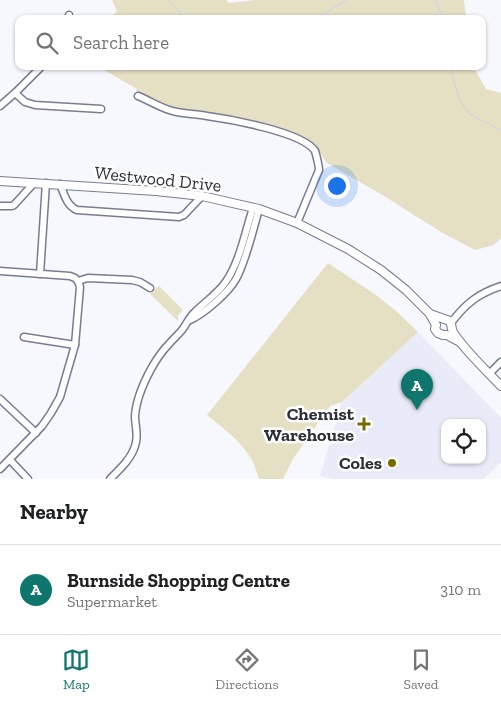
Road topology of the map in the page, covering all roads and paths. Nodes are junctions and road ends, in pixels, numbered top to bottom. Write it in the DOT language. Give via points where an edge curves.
graph roads {
  1 [pos="38,70"];
  2 [pos="15,93"];
  3 [pos="138,96"];
  4 [pos="0,106"];
  5 [pos="100,109"];
  6 [pos="0,181"];
  7 [pos="34,183"];
  8 [pos="46,183"];
  9 [pos="60,184"];
  10 [pos="202,196"];
  11 [pos="0,206"];
  12 [pos="256,208"];
  13 [pos="297,222"];
  14 [pos="0,271"];
  15 [pos="40,274"];
  16 [pos="78,281"];
  17 [pos="501,286"];
  18 [pos="150,288"];
  19 [pos="446,325"];
  20 [pos="24,337"];
  21 [pos="75,344"];
  22 [pos="501,362"];
  23 [pos="490,374"];
  24 [pos="501,386"];
  25 [pos="0,399"];
  26 [pos="36,433"];
  27 [pos="10,460"];
  28 [pos="0,469"];
  29 [pos="28,479"];
  30 [pos="110,479"];
  1 -- 2 [label="street"];
  2 -- 4 [label="street"];
  2 -- 5 [label="street" via="25,102 35,105"];
  3 -- 13 [label="street" via="176,112 265,128 301,141 313,149 320,167"];
  6 -- 7 [label="street, Westwood Drive"];
  7 -- 8 [label="street, Westwood Drive"];
  7 -- 11 [label="street" via="14,205"];
  8 -- 9 [label="street, Westwood Drive"];
  8 -- 15 [label="street"];
  9 -- 10 [label="street, Westwood Drive"];
  9 -- 10 [label="street" via="69,204 77,210 179,217"];
  10 -- 12 [label="street, Westwood Drive"];
  12 -- 13 [label="street, Westwood Drive"];
  12 -- 30 [label="street" via="235,280 199,316 186,321 151,369 135,415 136,445 132,455"];
  13 -- 19 [label="street, Westwood Drive" via="348,248 381,270"];
  14 -- 15 [label="street"];
  15 -- 16 [label="street" via="71,276"];
  16 -- 18 [label="street" via="88,278 132,280"];
  16 -- 21 [label="street"];
  17 -- 19 [label="street" via="474,298"];
  19 -- 23 [label="street, Westwood Drive"];
  20 -- 21 [label="street"];
  21 -- 26 [label="street" via="60,397"];
  22 -- 23 [label="street"];
  23 -- 24 [label="street, Westwood Drive"];
  25 -- 26 [label="street"];
  26 -- 27 [label="street"];
  27 -- 28 [label="street"];
  27 -- 29 [label="street"];
}
